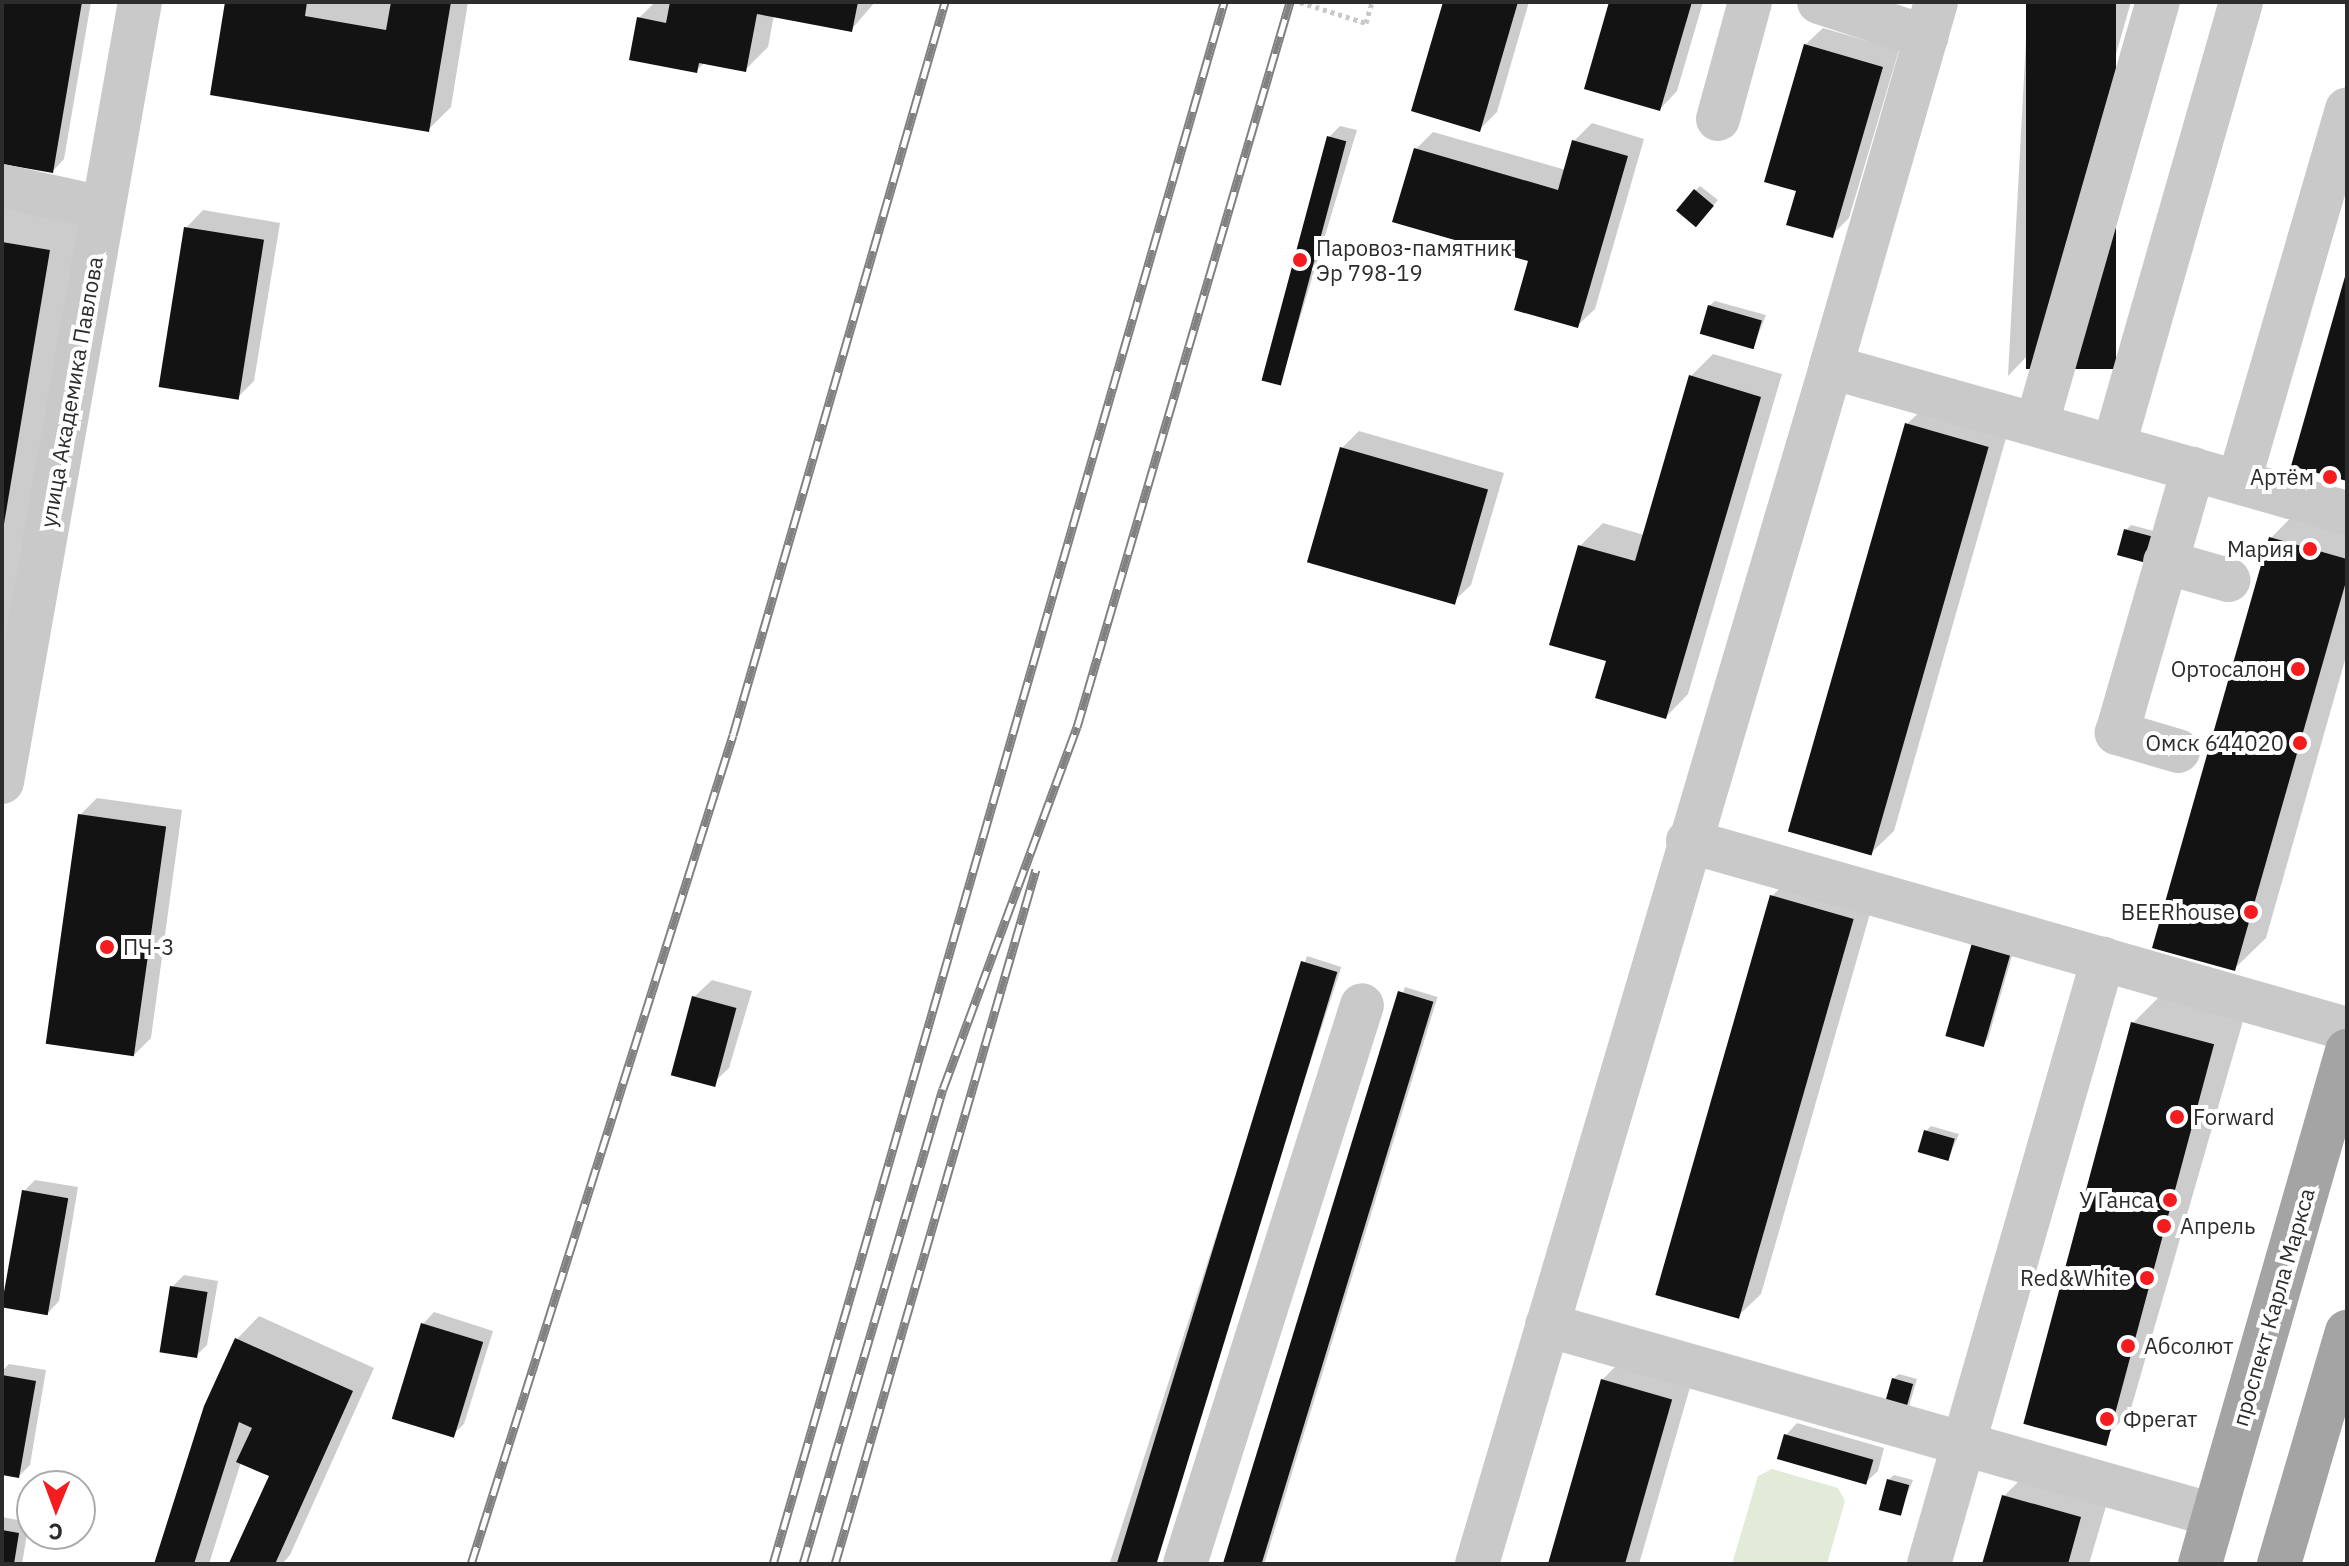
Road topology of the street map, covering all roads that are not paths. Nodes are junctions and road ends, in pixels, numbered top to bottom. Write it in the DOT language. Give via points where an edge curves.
graph roads {
  1 [pos="140,2"];
  2 [pos="1750,2"];
  3 [pos="1819,2"];
  4 [pos="2158,2"];
  5 [pos="2241,2"];
  6 [pos="1931,20"];
  7 [pos="2347,109"];
  8 [pos="1718,119"];
  9 [pos="2,186"];
  10 [pos="103,208"];
  11 [pos="1831,367"];
  12 [pos="2037,423"];
  13 [pos="2114,445"];
  14 [pos="2193,469"];
  15 [pos="2239,481"];
  16 [pos="2347,513"];
  17 [pos="2165,562"];
  18 [pos="2228,580"];
  19 [pos="2178,751"];
  20 [pos="2,782"];
  21 [pos="1688,841"];
  22 [pos="2103,959"];
  23 [pos="1362,1005"];
  24 [pos="2347,1029"];
  25 [pos="2347,1051"];
  26 [pos="1547,1325"];
  27 [pos="2347,1332"];
  28 [pos="1964,1444"];
  29 [pos="2213,1515"];
  30 [pos="1185,1564"];
  31 [pos="1477,1564"];
  32 [pos="1929,1564"];
  33 [pos="2200,1564"];
  34 [pos="2279,1564"];
  1 -- 10 [label="street, улица Академика Павлова"];
  2 -- 8 [label="street"];
  3 -- 6 [label="street"];
  4 -- 12 [label="street"];
  5 -- 13 [label="street"];
  6 -- 11 [label="street"];
  7 -- 15 [label="street"];
  9 -- 10 [label="street"];
  10 -- 20 [label="street, улица Академика Павлова"];
  11 -- 12 [label="street"];
  11 -- 21 [label="street"];
  12 -- 13 [label="street"];
  13 -- 14 [label="street"];
  14 -- 15 [label="street"];
  14 -- 17 [label="street"];
  15 -- 16 [label="street"];
  17 -- 18 [label="street"];
  17 -- 19 [label="street" via="2117,733"];
  21 -- 22 [label="street"];
  21 -- 26 [label="street"];
  22 -- 24 [label="street"];
  22 -- 28 [label="street"];
  23 -- 30 [label="street"];
  25 -- 29 [label="main road, проспект Карла Маркса"];
  26 -- 28 [label="street"];
  26 -- 31 [label="street"];
  27 -- 34 [label="main road"];
  28 -- 29 [label="street"];
  28 -- 32 [label="street"];
  29 -- 33 [label="main road, проспект Карла Маркса"];
}
